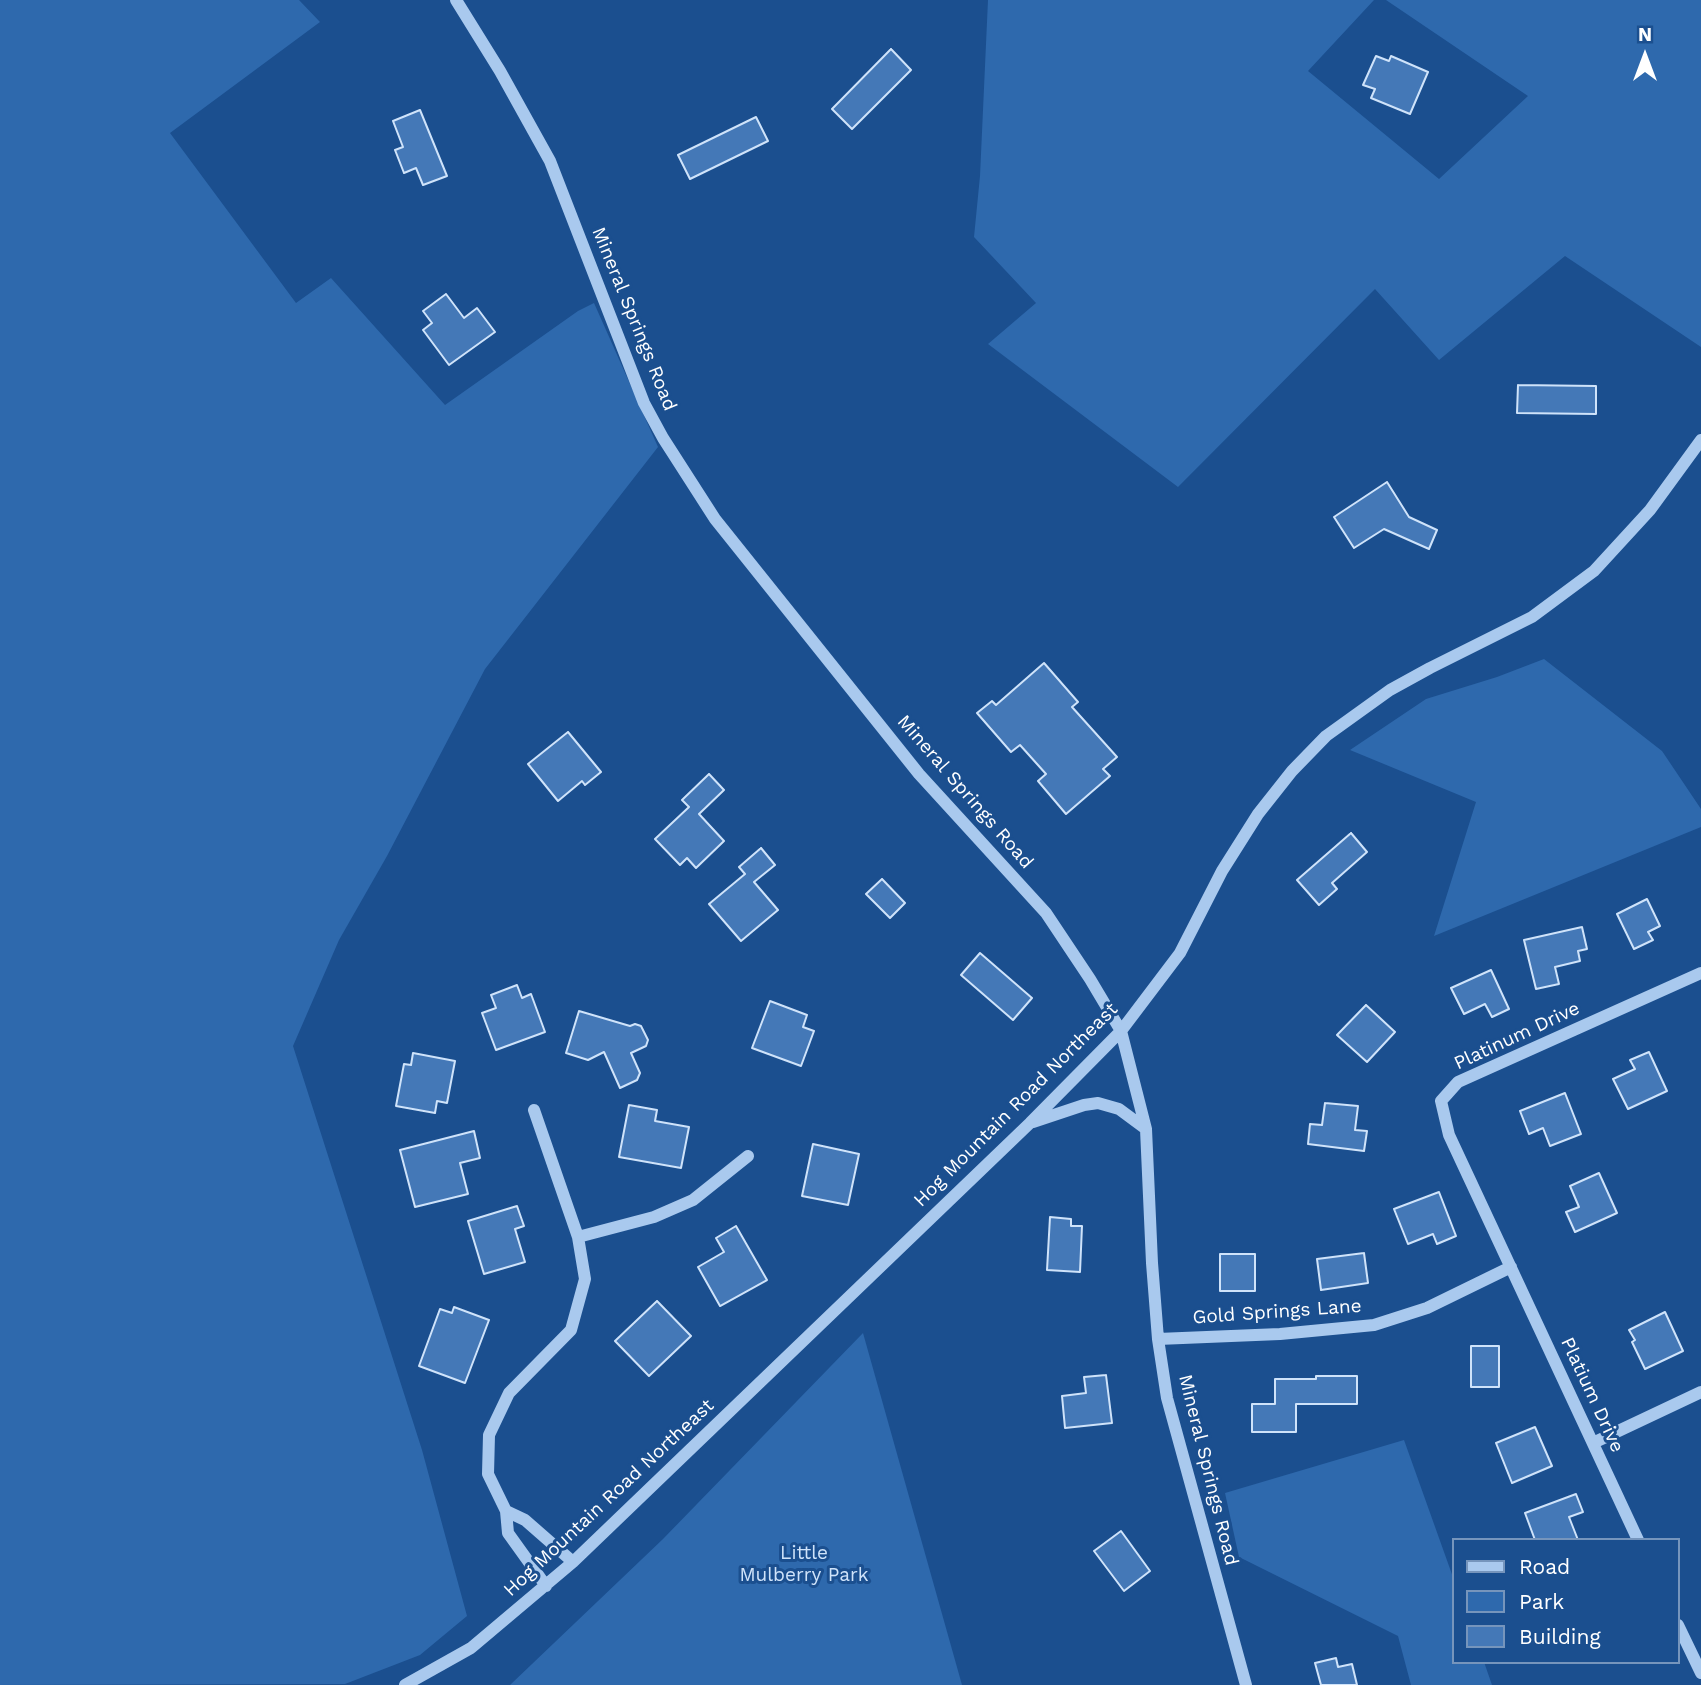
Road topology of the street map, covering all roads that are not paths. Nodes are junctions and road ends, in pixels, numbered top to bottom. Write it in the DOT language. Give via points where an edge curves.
graph roads {
  1 [pos="456,0"];
  2 [pos="1701,440"];
  3 [pos="1701,973"];
  4 [pos="1121,1031"];
  5 [pos="534,1110"];
  6 [pos="1030,1123"];
  7 [pos="1146,1129"];
  8 [pos="748,1156"];
  9 [pos="578,1237"];
  10 [pos="1511,1267"];
  11 [pos="1158,1339"];
  12 [pos="1701,1392"];
  13 [pos="1593,1443"];
  14 [pos="506,1511"];
  15 [pos="1637,1538"];
  16 [pos="573,1562"];
  17 [pos="546,1586"];
  18 [pos="1680,1629"];
  19 [pos="1701,1673"];
  20 [pos="405,1685"];
  21 [pos="1247,1685"];
  1 -- 4 [label="street, Mineral Springs Road" via="550,162 644,403 715,519 919,774 1046,913"];
  2 -- 4 [label="street, Hog Mountain Road Northeast" via="1650,510 1594,571 1532,617 1390,690 1326,736 1258,814 1180,953"];
  3 -- 10 [label="street, Platinum Drive" via="1458,1082 1441,1101 1449,1135"];
  4 -- 6 [label="street, Hog Mountain Road Northeast"];
  4 -- 7 [label="street, Mineral Springs Road"];
  5 -- 9 [label="street"];
  6 -- 7 [label="street" via="1098,1103 1119,1109"];
  6 -- 16 [label="street, Hog Mountain Road Northeast"];
  7 -- 11 [label="street, Mineral Springs Road"];
  8 -- 9 [label="street" via="693,1200 654,1217"];
  9 -- 14 [label="street" via="585,1279 571,1329 509,1393 489,1435 488,1474"];
  10 -- 11 [label="street, Gold Springs Lane" via="1427,1308 1374,1325"];
  10 -- 13 [label="street, Platium Drive"];
  11 -- 21 [label="street, Mineral Springs Road" via="1167,1398"];
  12 -- 13 [label="street"];
  13 -- 15 [label="street, Platium Drive"];
  14 -- 16 [label="street" via="526,1520"];
  14 -- 17 [label="street" via="508,1533"];
  16 -- 17 [label="street, Hog Mountain Road Northeast"];
  17 -- 20 [label="street, Hog Mountain Road Northeast" via="471,1648"];
  18 -- 19 [label="street"];
}
